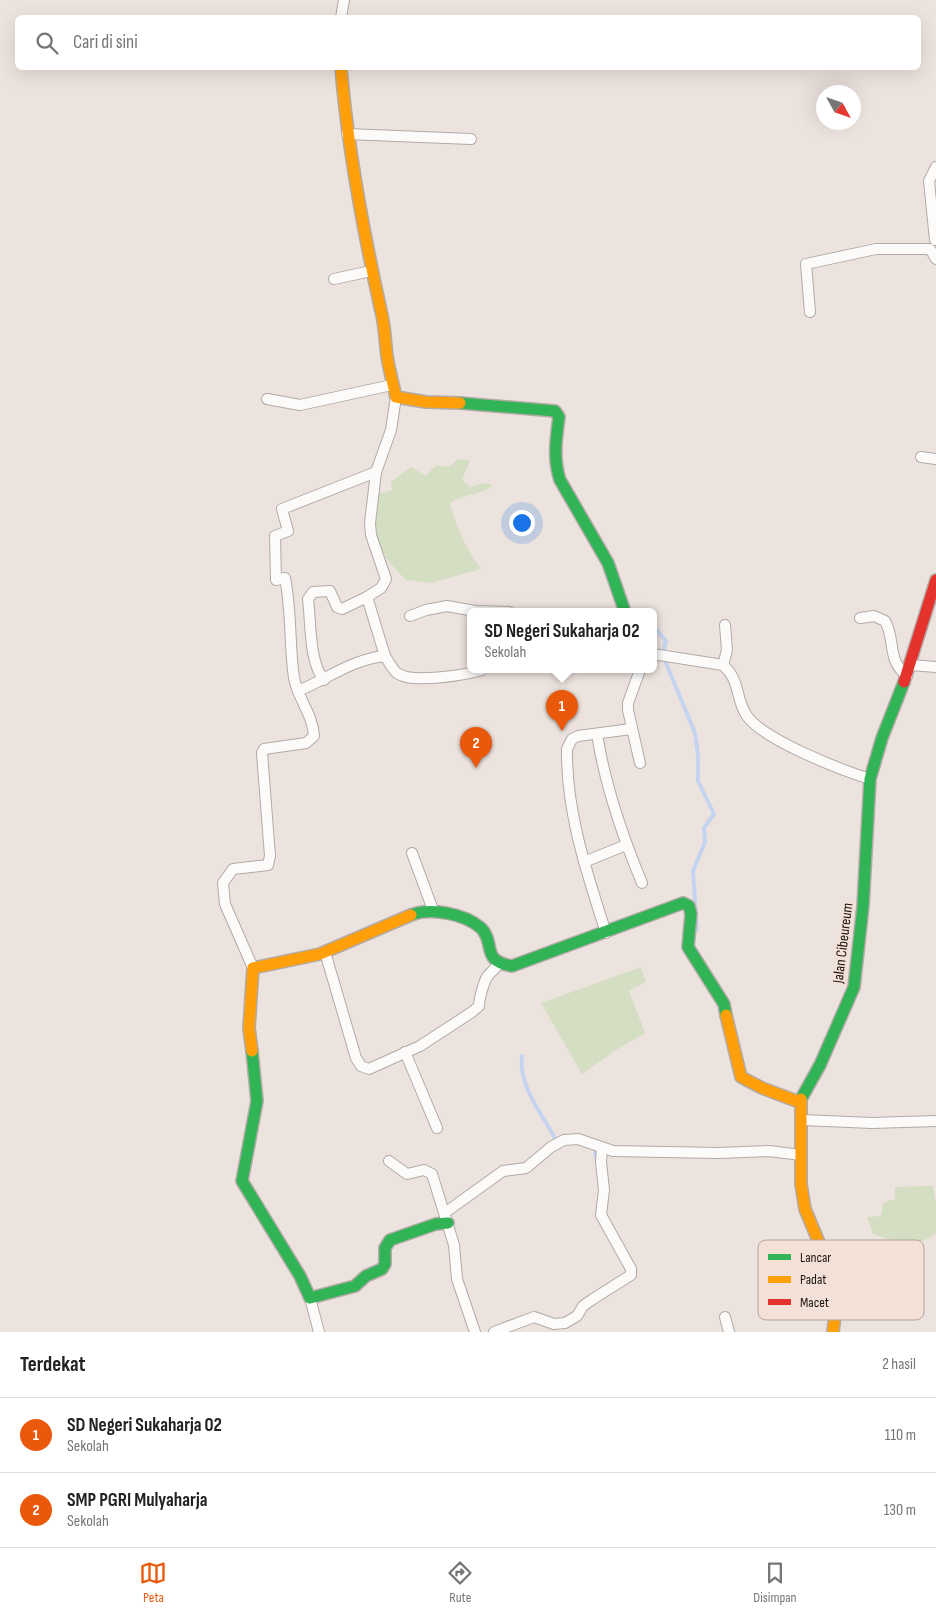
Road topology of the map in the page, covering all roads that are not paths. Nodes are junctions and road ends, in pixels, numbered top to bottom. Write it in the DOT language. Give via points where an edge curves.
graph roads {
  1 [pos="344,0"];
  2 [pos="342,15"];
  3 [pos="341,70"];
  4 [pos="347,134"];
  5 [pos="471,139"];
  6 [pos="936,167"];
  7 [pos="936,240"];
  8 [pos="936,259"];
  9 [pos="371,271"];
  10 [pos="334,279"];
  11 [pos="810,312"];
  12 [pos="392,385"];
  13 [pos="396,397"];
  14 [pos="267,399"];
  15 [pos="921,457"];
  16 [pos="936,459"];
  17 [pos="376,472"];
  18 [pos="936,580"];
  19 [pos="934,594"];
  20 [pos="368,597"];
  21 [pos="624,608"];
  22 [pos="467,610"];
  23 [pos="410,616"];
  24 [pos="860,618"];
  25 [pos="725,625"];
  26 [pos="657,655"];
  27 [pos="386,656"];
  28 [pos="723,665"];
  29 [pos="936,667"];
  30 [pos="909,671"];
  31 [pos="467,672"];
  32 [pos="639,673"];
  33 [pos="324,680"];
  34 [pos="298,691"];
  35 [pos="631,729"];
  36 [pos="597,734"];
  37 [pos="640,763"];
  38 [pos="870,779"];
  39 [pos="626,845"];
  40 [pos="412,853"];
  41 [pos="584,862"];
  42 [pos="642,883"];
  43 [pos="433,910"];
  44 [pos="606,933"];
  45 [pos="325,952"];
  46 [pos="499,964"];
  47 [pos="253,968"];
  48 [pos="405,1052"];
  49 [pos="799,1102"];
  50 [pos="802,1120"];
  51 [pos="936,1121"];
  52 [pos="437,1128"];
  53 [pos="602,1148"];
  54 [pos="801,1155"];
  55 [pos="389,1161"];
  56 [pos="447,1217"];
  57 [pos="818,1240"];
  58 [pos="310,1298"];
  59 [pos="725,1317"];
  60 [pos="319,1332"];
  61 [pos="475,1332"];
  62 [pos="494,1332"];
  63 [pos="729,1332"];
  1 -- 2 [label="street"];
  3 -- 4 [label="street"];
  4 -- 5 [label="street"];
  4 -- 9 [label="street"];
  6 -- 7 [label="street" via="929,182"];
  8 -- 11 [label="street" via="930,250 876,250 806,264"];
  9 -- 10 [label="street"];
  9 -- 12 [label="street" via="384,321"];
  12 -- 13 [label="street"];
  12 -- 14 [label="street" via="300,405"];
  13 -- 17 [label="street" via="391,430"];
  13 -- 21 [label="street" via="555,411 559,417 555,442 560,480 608,563"];
  15 -- 16 [label="street"];
  17 -- 20 [label="street" via="371,535 386,579 381,588"];
  17 -- 34 [label="street" via="282,509 288,531 275,536 276,580 285,578 290,605 291,653"];
  18 -- 19 [label="street, Jalan Cibeureum"];
  19 -- 30 [label="street, Jalan Cibeureum"];
  20 -- 27 [label="street"];
  20 -- 33 [label="street" via="342,609 337,607 329,590 313,592 309,596 314,660 317,672"];
  22 -- 23 [label="street" via="447,606"];
  24 -- 30 [label="street" via="874,616 885,620 893,658 900,670"];
  25 -- 28 [label="street" via="727,650"];
  26 -- 28 [label="street"];
  27 -- 31 [label="street" via="398,673 406,677"];
  27 -- 33 [label="street" via="356,662"];
  28 -- 38 [label="street" via="736,682 745,712 756,725 817,759"];
  29 -- 30 [label="street"];
  30 -- 38 [label="street, Jalan Cibeureum" via="882,738"];
  32 -- 35 [label="street" via="628,703"];
  33 -- 34 [label="street"];
  34 -- 47 [label="street" via="309,714 314,736 306,743 270,747 262,753 268,865 233,869 223,882 225,904"];
  35 -- 36 [label="street"];
  35 -- 37 [label="street"];
  36 -- 39 [label="street"];
  36 -- 41 [label="street" via="575,738 566,748 575,826"];
  38 -- 49 [label="street, Jalan Cibeureum" via="863,906 854,987 820,1065"];
  39 -- 41 [label="street"];
  39 -- 42 [label="street"];
  40 -- 43 [label="street"];
  41 -- 44 [label="street"];
  43 -- 45 [label="street" via="418,912"];
  43 -- 46 [label="street" via="454,914 482,929 493,958"];
  44 -- 46 [label="street" via="528,962 512,966"];
  44 -- 49 [label="street" via="683,903 689,906 688,947 724,1004 741,1077"];
  45 -- 47 [label="street"];
  45 -- 48 [label="street" via="361,1066 369,1069"];
  46 -- 48 [label="street" via="486,979 479,1006 454,1026"];
  47 -- 58 [label="street" via="249,1028 257,1101 242,1181"];
  48 -- 52 [label="street"];
  49 -- 50 [label="street"];
  50 -- 51 [label="street"];
  50 -- 54 [label="street"];
  53 -- 54 [label="street" via="613,1151 718,1153 769,1151"];
  53 -- 56 [label="street" via="578,1139 558,1142 531,1165 503,1171"];
  53 -- 62 [label="street" via="604,1190 601,1215 632,1274 593,1299 565,1323 554,1324 531,1318"];
  54 -- 57 [label="street" via="801,1184 806,1209"];
  55 -- 56 [label="street" via="407,1174 424,1170 431,1172"];
  56 -- 58 [label="street" via="390,1240 385,1248 382,1269 366,1276 355,1286"];
  56 -- 61 [label="street" via="457,1279"];
  58 -- 60 [label="street"];
  59 -- 63 [label="street"];
}
